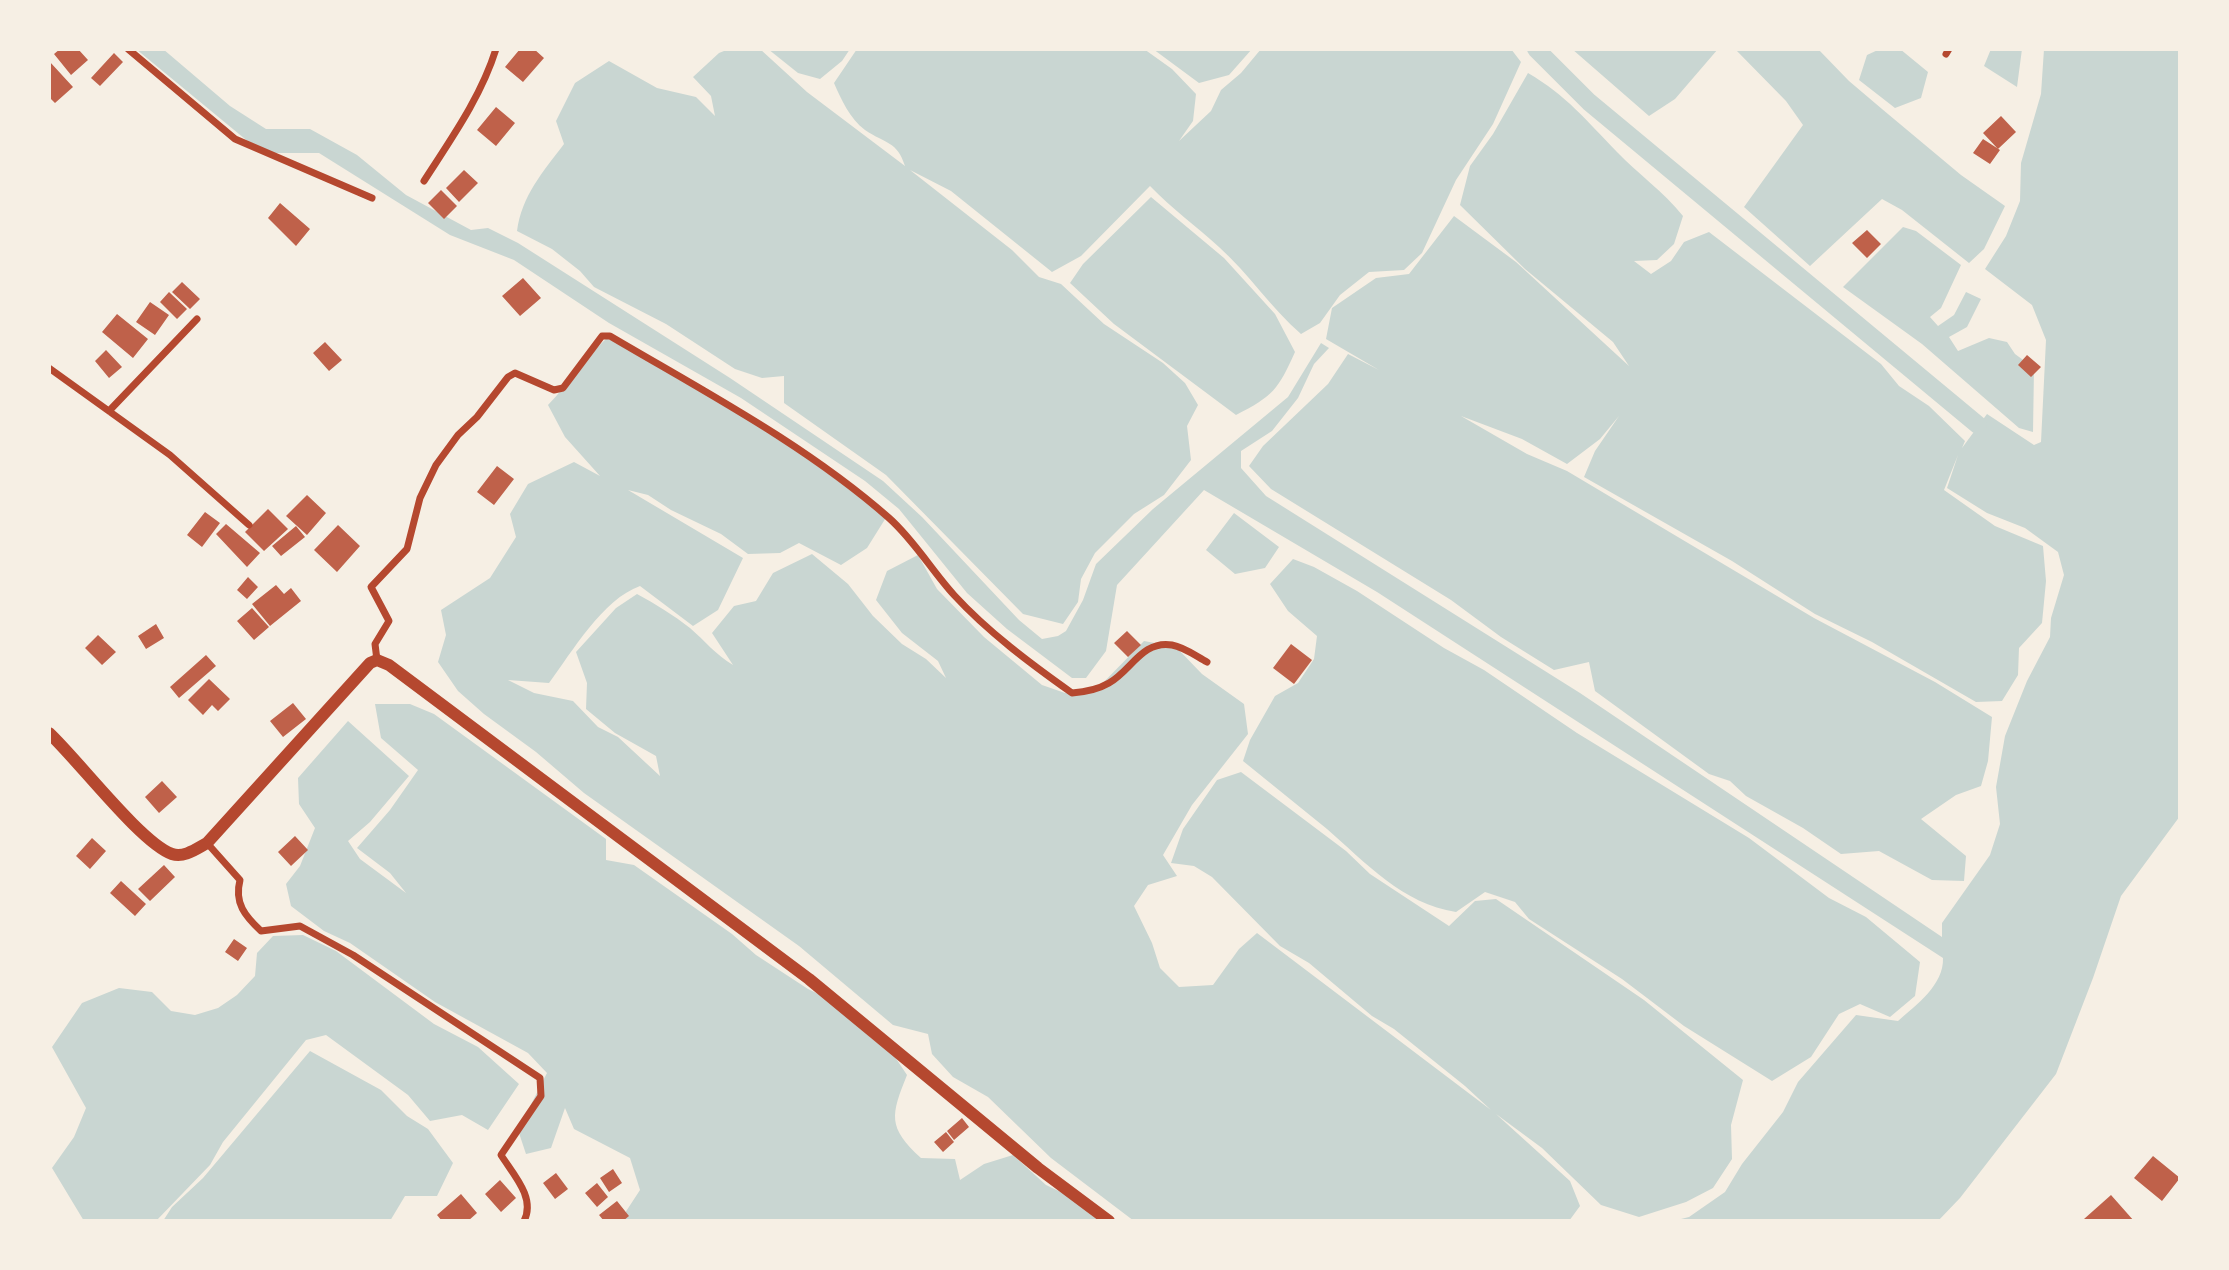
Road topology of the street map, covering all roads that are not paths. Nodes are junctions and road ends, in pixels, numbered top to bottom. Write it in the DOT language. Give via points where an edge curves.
graph roads {
  1 [pos="128,49"];
  2 [pos="496,49"];
  3 [pos="424,181"];
  4 [pos="372,198"];
  5 [pos="197,319"];
  6 [pos="49,368"];
  7 [pos="109,411"];
  8 [pos="249,525"];
  9 [pos="377,660"];
  10 [pos="1207,662"];
  11 [pos="49,733"];
  12 [pos="207,843"];
  13 [pos="524,1221"];
  14 [pos="1110,1221"];
  1 -- 4 [label="street" via="235,139"];
  2 -- 3 [label="street" via="457,131"];
  5 -- 7 [label="street"];
  6 -- 7 [label="street"];
  7 -- 8 [label="street" via="170,455"];
  9 -- 10 [label="street" via="375,644 389,621 371,587 407,549 420,498 458,435 508,377 515,373 554,390 563,388 602,336 610,336 761,425 870,502 990,630 1072,693 1089,692 1111,682 1144,651 1164,645 1175,645"];
  9 -- 12 [label="street"];
  9 -- 14 [label="street" via="809,979 1038,1168"];
  11 -- 12 [label="street" via="149,839 173,854 188,854"];
  12 -- 13 [label="street" via="235,871 240,880 239,905 261,931 300,926 353,955 540,1078 541,1096 501,1155 524,1190 528,1212"];
}
